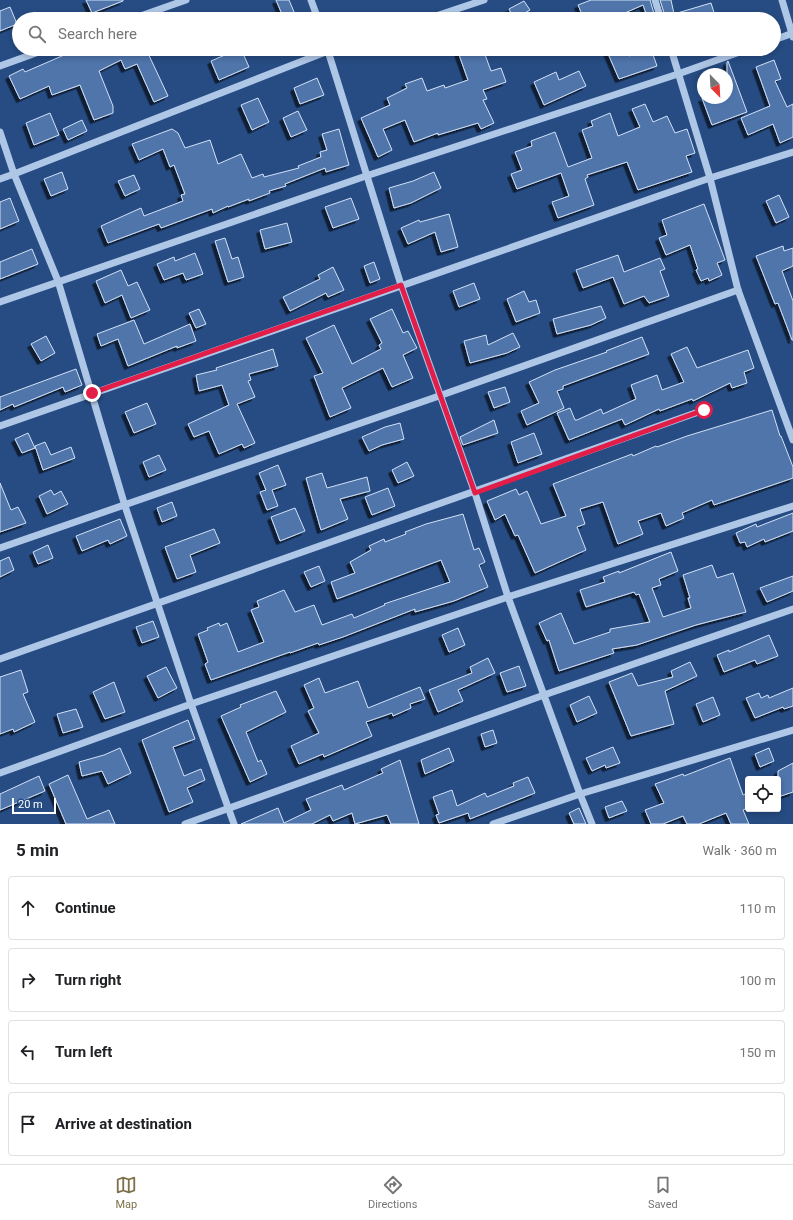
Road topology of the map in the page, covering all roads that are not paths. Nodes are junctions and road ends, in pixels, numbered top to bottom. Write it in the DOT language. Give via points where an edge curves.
graph roads {
  1 [pos="186,0"];
  2 [pos="311,0"];
  3 [pos="484,0"];
  4 [pos="656,0"];
  5 [pos="782,0"];
  6 [pos="152,12"];
  7 [pos="315,12"];
  8 [pos="448,12"];
  9 [pos="659,12"];
  10 [pos="792,34"];
  11 [pos="781,38"];
  12 [pos="28,56"];
  13 [pos="315,56"];
  14 [pos="332,56"];
  15 [pos="673,56"];
  16 [pos="728,56"];
  17 [pos="0,66"];
  18 [pos="678,74"];
  19 [pos="0,132"];
  20 [pos="793,152"];
  21 [pos="14,174"];
  22 [pos="366,176"];
  23 [pos="710,178"];
  24 [pos="0,179"];
  25 [pos="58,281"];
  26 [pos="401,285"];
  27 [pos="738,290"];
  28 [pos="0,302"];
  29 [pos="92,393"];
  30 [pos="439,396"];
  31 [pos="704,410"];
  32 [pos="0,426"];
  33 [pos="793,440"];
  34 [pos="475,493"];
  35 [pos="125,506"];
  36 [pos="793,506"];
  37 [pos="0,548"];
  38 [pos="508,597"];
  39 [pos="158,602"];
  40 [pos="793,609"];
  41 [pos="0,660"];
  42 [pos="544,695"];
  43 [pos="191,704"];
  44 [pos="793,730"];
  45 [pos="0,773"];
  46 [pos="580,794"];
  47 [pos="228,808"];
  48 [pos="185,824"];
  49 [pos="234,824"];
  50 [pos="492,824"];
  51 [pos="592,824"];
  1 -- 6 [label="street"];
  2 -- 7 [label="street"];
  3 -- 8 [label="street"];
  4 -- 9 [label="street"];
  5 -- 10 [label="street"];
  10 -- 11 [label="street"];
  12 -- 17 [label="street"];
  13 -- 21 [label="street"];
  14 -- 22 [label="street"];
  15 -- 18 [label="street"];
  16 -- 18 [label="street"];
  18 -- 22 [label="street"];
  18 -- 23 [label="street"];
  19 -- 21 [label="street"];
  20 -- 23 [label="street"];
  21 -- 24 [label="street"];
  21 -- 25 [label="street"];
  22 -- 25 [label="street"];
  22 -- 26 [label="street"];
  23 -- 26 [label="street"];
  23 -- 27 [label="street"];
  25 -- 28 [label="street"];
  25 -- 29 [label="street"];
  26 -- 29 [label="street"];
  26 -- 30 [label="street"];
  27 -- 30 [label="street"];
  27 -- 33 [label="street"];
  29 -- 32 [label="street"];
  29 -- 35 [label="street"];
  30 -- 34 [label="street"];
  30 -- 35 [label="street"];
  31 -- 34 [label="street"];
  34 -- 38 [label="street"];
  34 -- 39 [label="street"];
  35 -- 37 [label="street"];
  35 -- 39 [label="street"];
  36 -- 38 [label="street"];
  38 -- 42 [label="street"];
  38 -- 43 [label="street"];
  39 -- 41 [label="street"];
  39 -- 43 [label="street"];
  40 -- 42 [label="street"];
  42 -- 46 [label="street"];
  42 -- 47 [label="street"];
  43 -- 45 [label="street"];
  43 -- 47 [label="street"];
  44 -- 46 [label="street"];
  46 -- 50 [label="street"];
  46 -- 51 [label="street"];
  47 -- 48 [label="street"];
  47 -- 49 [label="street"];
}
